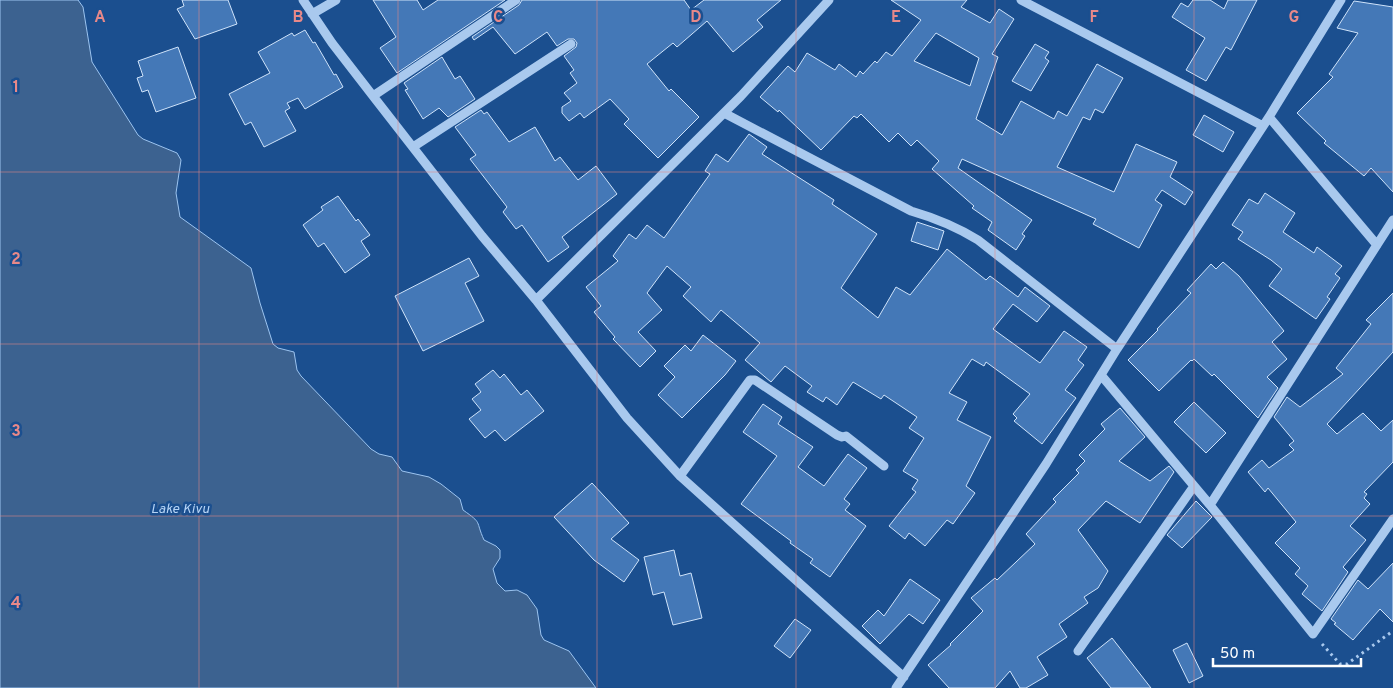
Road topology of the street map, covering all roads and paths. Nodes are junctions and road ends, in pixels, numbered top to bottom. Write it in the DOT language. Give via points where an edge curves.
graph roads {
  1 [pos="303,0"];
  2 [pos="336,0"];
  3 [pos="516,0"];
  4 [pos="829,0"];
  5 [pos="1021,0"];
  6 [pos="1341,0"];
  7 [pos="312,14"];
  8 [pos="571,44"];
  9 [pos="373,96"];
  10 [pos="724,113"];
  11 [pos="1269,118"];
  12 [pos="1263,126"];
  13 [pos="413,147"];
  14 [pos="1393,220"];
  15 [pos="1377,245"];
  16 [pos="536,300"];
  17 [pos="1117,349"];
  18 [pos="1101,375"];
  19 [pos="884,466"];
  20 [pos="680,476"];
  21 [pos="1194,486"];
  22 [pos="1210,505"];
  23 [pos="1393,519"];
  24 [pos="1393,631"];
  25 [pos="1313,634"];
  26 [pos="1078,651"];
  27 [pos="904,677"];
  28 [pos="896,688"];
  1 -- 7 [label="street"];
  2 -- 7 [label="street"];
  3 -- 9 [label="street"];
  4 -- 10 [label="street"];
  5 -- 12 [label="street"];
  6 -- 11 [label="street"];
  7 -- 9 [label="street"];
  8 -- 13 [label="street"];
  9 -- 13 [label="street"];
  10 -- 16 [label="street"];
  10 -- 17 [label="street" via="911,211 960,229"];
  11 -- 12 [label="street"];
  11 -- 15 [label="street"];
  12 -- 17 [label="street"];
  13 -- 16 [label="street"];
  14 -- 15 [label="street"];
  15 -- 22 [label="street"];
  16 -- 20 [label="street" via="627,418"];
  17 -- 18 [label="street"];
  18 -- 21 [label="street"];
  18 -- 27 [label="street" via="1046,464"];
  19 -- 20 [label="street" via="846,436 837,435 755,380 750,380"];
  20 -- 27 [label="street"];
  21 -- 22 [label="street"];
  21 -- 26 [label="street"];
  22 -- 25 [label="street"];
  23 -- 25 [label="street"];
  24 -- 25 [label="path" via="1347,664 1335,660"];
  27 -- 28 [label="street"];
}
